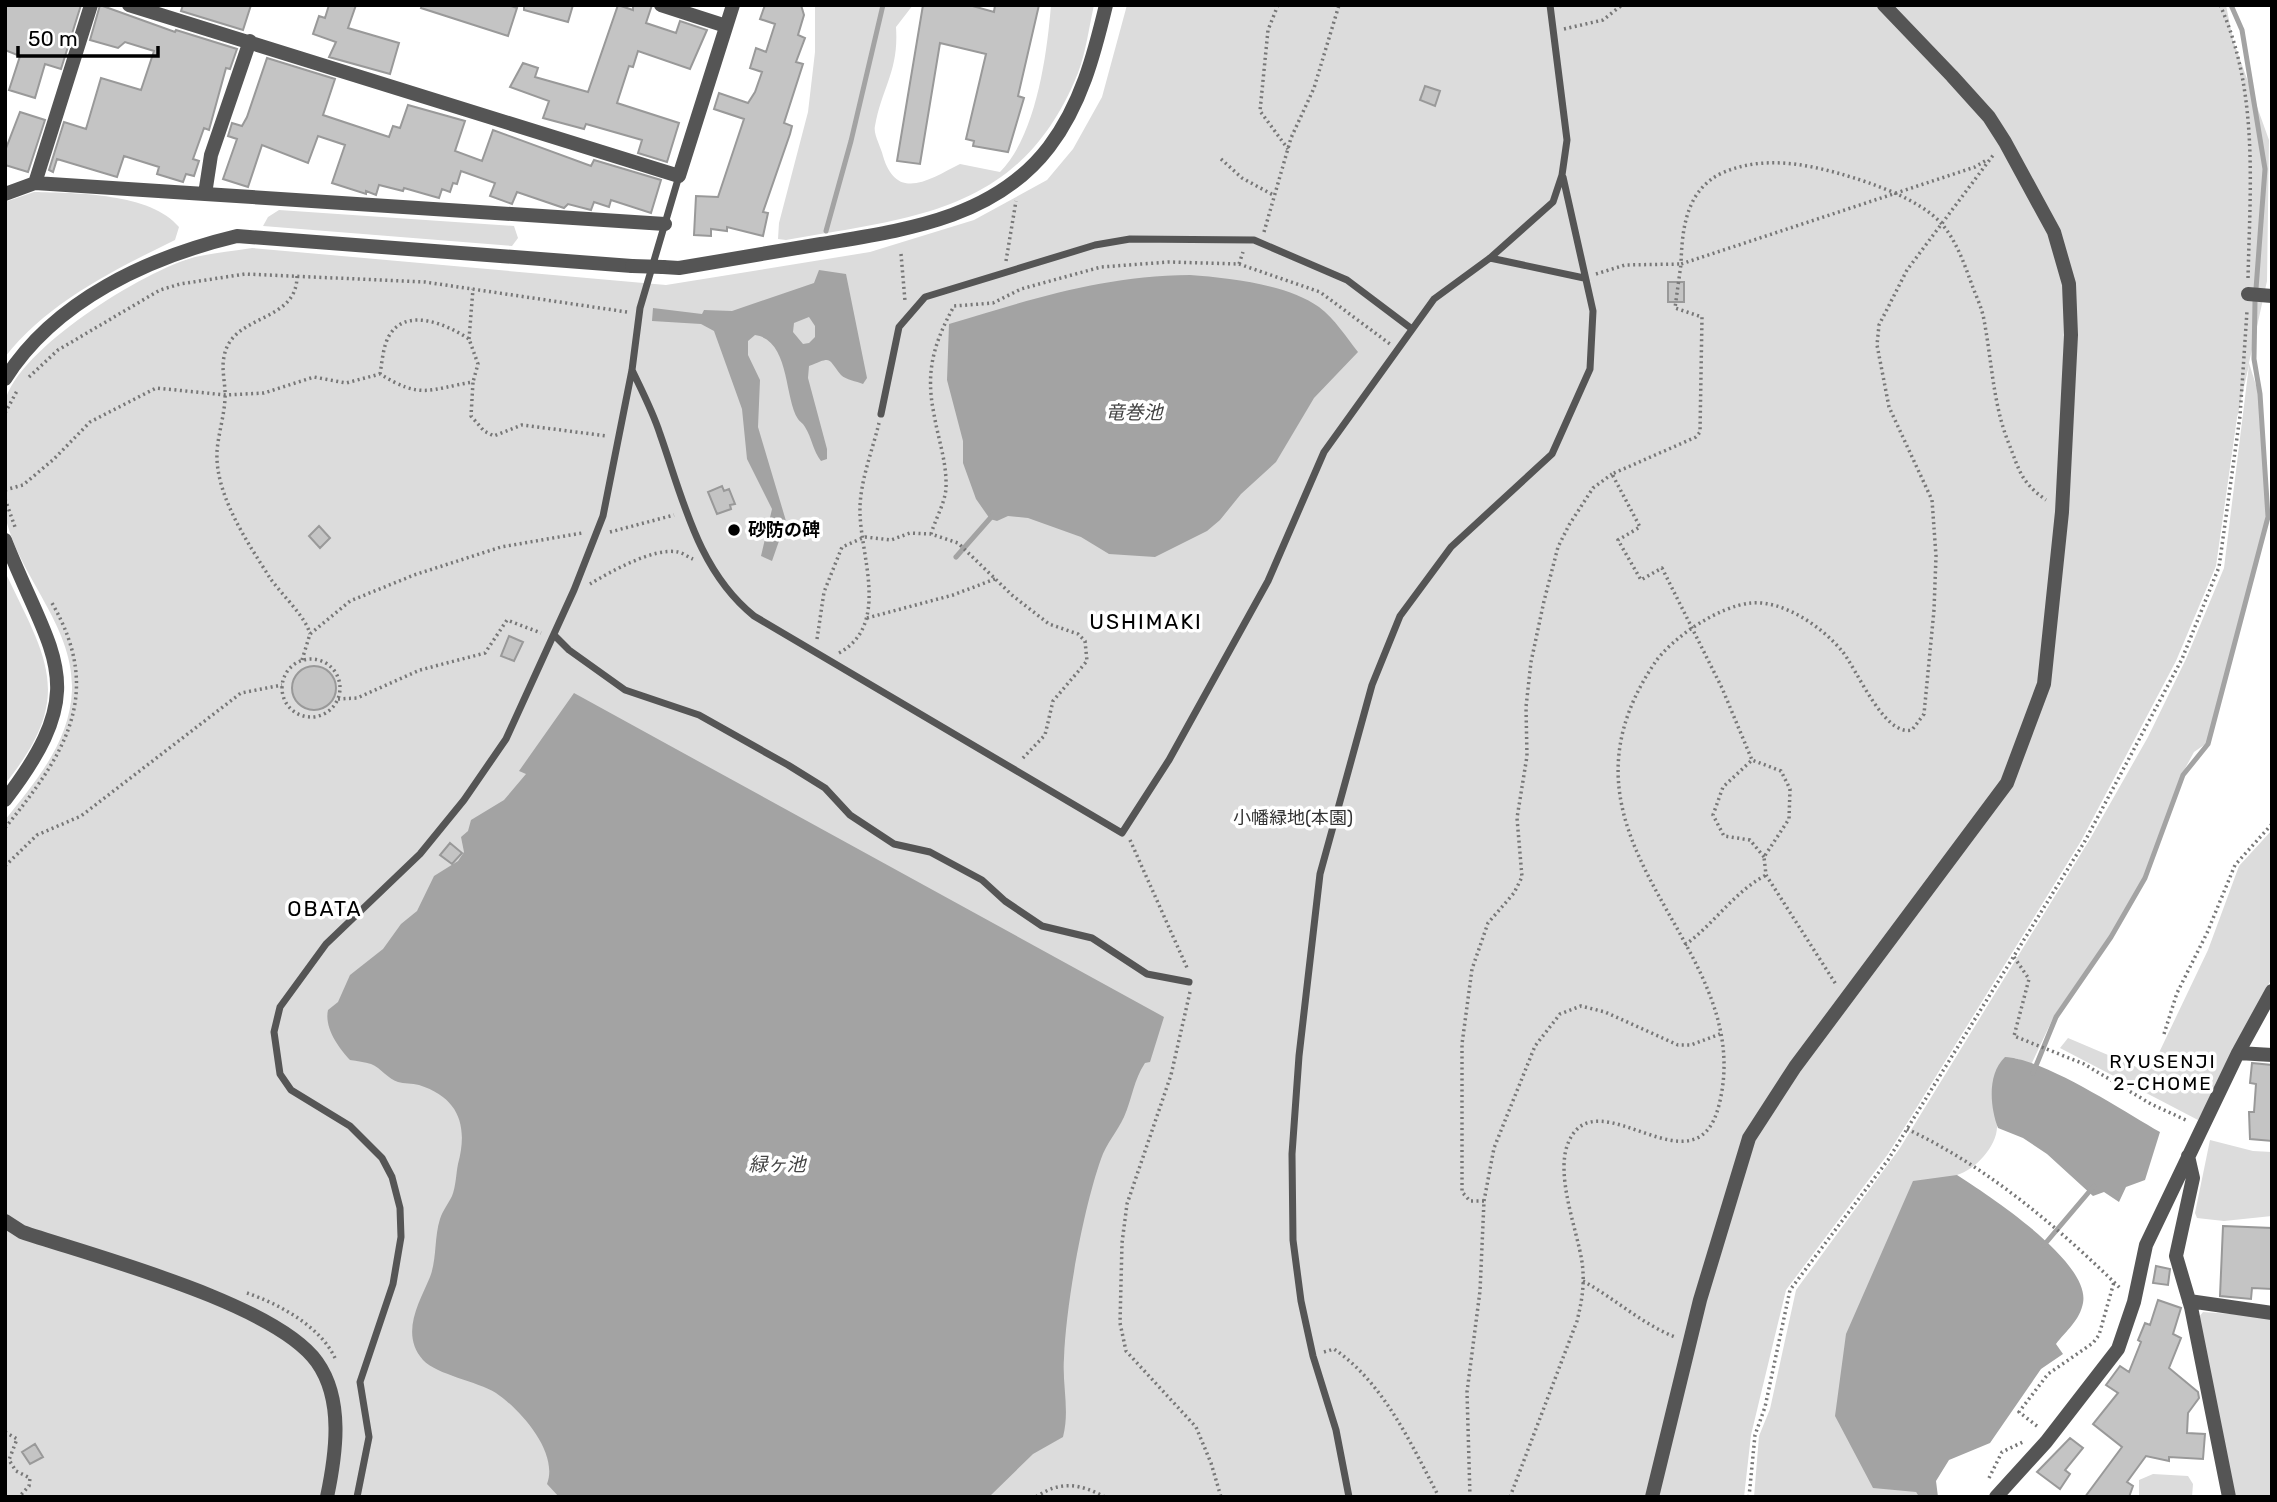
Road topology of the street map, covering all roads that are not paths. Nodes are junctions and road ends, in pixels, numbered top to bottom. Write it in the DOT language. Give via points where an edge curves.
graph roads {
  1 [pos="91,5"];
  2 [pos="129,5"];
  3 [pos="661,5"];
  4 [pos="733,5"];
  5 [pos="1106,5"];
  6 [pos="1550,5"];
  7 [pos="1884,5"];
  8 [pos="726,26"];
  9 [pos="250,41"];
  10 [pos="1562,175"];
  11 [pos="679,176"];
  12 [pos="35,183"];
  13 [pos="5,194"];
  14 [pos="205,194"];
  15 [pos="665,224"];
  16 [pos="1490,258"];
  17 [pos="1584,278"];
  18 [pos="2248,294"];
  19 [pos="2272,296"];
  20 [pos="1412,329"];
  21 [pos="632,370"];
  22 [pos="5,379"];
  23 [pos="881,414"];
  24 [pos="5,540"];
  25 [pos="554,637"];
  26 [pos="5,800"];
  27 [pos="1189,982"];
  28 [pos="2272,991"];
  29 [pos="2238,1053"];
  30 [pos="2272,1055"];
  31 [pos="2188,1156"];
  32 [pos="5,1221"];
  33 [pos="2189,1301"];
  34 [pos="2272,1313"];
  35 [pos="327,1497"];
  36 [pos="358,1497"];
  37 [pos="1349,1497"];
  38 [pos="1652,1497"];
  39 [pos="1996,1497"];
  40 [pos="2229,1497"];
  1 -- 12 [label="street"];
  2 -- 9 [label="street"];
  3 -- 8 [label="street"];
  4 -- 8 [label="street"];
  5 -- 22 [label="street, bridge" via="1090,71 1049,147 1018,179 957,215 879,234 680,268 237,236 196,246 98,291 48,327"];
  6 -- 10 [label="lane" via="1565,108"];
  7 -- 38 [label="street" via="1989,117 2054,232 2069,284 2071,335 2062,512 2044,684 2007,783 1796,1067 1749,1138 1690,1342"];
  8 -- 11 [label="street"];
  9 -- 11 [label="street"];
  9 -- 14 [label="street" via="211,155"];
  10 -- 16 [label="lane" via="1553,202"];
  10 -- 17 [label="lane"];
  11 -- 15 [label="lane"];
  12 -- 13 [label="street"];
  12 -- 14 [label="street"];
  14 -- 15 [label="street"];
  15 -- 21 [label="lane" via="640,314"];
  16 -- 17 [label="lane"];
  16 -- 20 [label="lane" via="1434,299"];
  17 -- 37 [label="lane" via="1593,311 1590,369 1573,410 1552,454 1451,547 1401,616 1371,685 1320,874 1299,1056 1292,1154 1293,1240 1301,1301"];
  18 -- 19 [label="street"];
  20 -- 21 [label="lane" via="1324,452 1268,581 1169,760 1122,833 734,600 705,556"];
  20 -- 23 [label="lane" via="1347,280 1261,243 1130,239 1095,245 925,297 899,327"];
  21 -- 25 [label="lane" via="597,531"];
  24 -- 26 [label="street" via="48,636 58,672 58,704 47,740"];
  25 -- 27 [label="lane" via="625,690 699,715 777,759 825,788 850,815 894,844 930,852 982,880 1042,926 1092,938 1147,974"];
  25 -- 36 [label="lane" via="506,738 464,800 420,854 326,944 280,1007 274,1032 280,1074 291,1090 350,1126 382,1158 393,1177 400,1208 401,1237 393,1284 360,1381 369,1437"];
  28 -- 29 [label="street"];
  29 -- 30 [label="street"];
  29 -- 31 [label="street"];
  31 -- 33 [label="street" via="2193,1178 2176,1256"];
  31 -- 39 [label="street" via="2146,1245 2118,1349 2046,1442"];
  32 -- 35 [label="street" via="22,1231 238,1305 299,1343 317,1362 328,1385 337,1431"];
  33 -- 34 [label="street"];
  33 -- 40 [label="street"];
}
